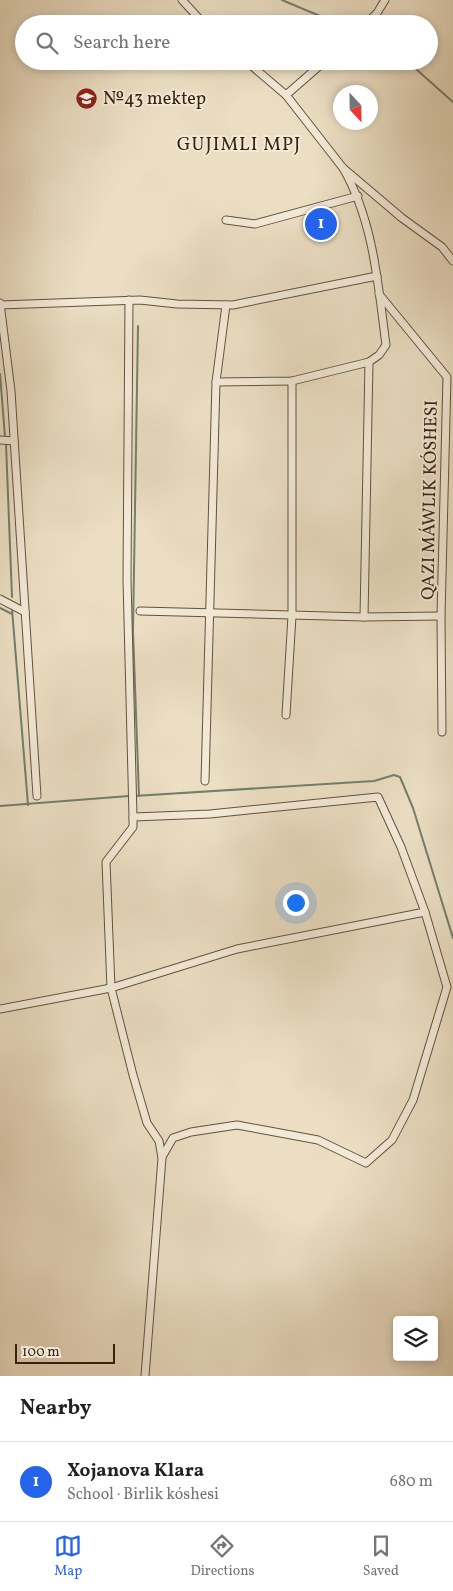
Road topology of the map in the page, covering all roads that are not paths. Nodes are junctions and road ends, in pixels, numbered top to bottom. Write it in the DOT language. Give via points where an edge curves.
graph roads {
  1 [pos="182,0"];
  2 [pos="385,0"];
  3 [pos="196,15"];
  4 [pos="375,15"];
  5 [pos="257,70"];
  6 [pos="315,70"];
  7 [pos="286,95"];
  8 [pos="343,168"];
  9 [pos="358,196"];
  10 [pos="226,220"];
  11 [pos="453,261"];
  12 [pos="377,276"];
  13 [pos="379,294"];
  14 [pos="129,300"];
  15 [pos="0,304"];
  16 [pos="226,305"];
  17 [pos="369,362"];
  18 [pos="292,381"];
  19 [pos="216,382"];
  20 [pos="0,440"];
  21 [pos="14,441"];
  22 [pos="0,599"];
  23 [pos="140,611"];
  24 [pos="25,612"];
  25 [pos="211,614"];
  26 [pos="292,616"];
  27 [pos="442,616"];
  28 [pos="364,617"];
  29 [pos="286,715"];
  30 [pos="442,732"];
  31 [pos="206,780"];
  32 [pos="36,796"];
  33 [pos="133,817"];
  34 [pos="425,912"];
  35 [pos="450,986"];
  36 [pos="111,988"];
  37 [pos="0,1009"];
  38 [pos="162,1158"];
  39 [pos="145,1376"];
  1 -- 3 [label="street"];
  2 -- 4 [label="street"];
  5 -- 7 [label="street"];
  6 -- 7 [label="street"];
  7 -- 8 [label="street"];
  8 -- 9 [label="street"];
  8 -- 11 [label="street" via="442,247"];
  9 -- 10 [label="street" via="255,224"];
  9 -- 12 [label="street"];
  12 -- 13 [label="street"];
  12 -- 16 [label="street"];
  13 -- 17 [label="street" via="386,345 380,355"];
  13 -- 27 [label="street" via="447,377"];
  14 -- 15 [label="street"];
  14 -- 16 [label="street"];
  14 -- 33 [label="street" via="127,580"];
  15 -- 21 [label="street"];
  16 -- 19 [label="street"];
  17 -- 18 [label="street"];
  17 -- 28 [label="street"];
  18 -- 19 [label="street"];
  18 -- 26 [label="street"];
  19 -- 25 [label="street"];
  20 -- 21 [label="street"];
  21 -- 24 [label="street"];
  22 -- 24 [label="street"];
  23 -- 25 [label="street"];
  24 -- 32 [label="street"];
  25 -- 26 [label="street"];
  25 -- 31 [label="street"];
  26 -- 28 [label="street"];
  26 -- 29 [label="street"];
  27 -- 28 [label="street"];
  27 -- 30 [label="street"];
  33 -- 34 [label="street" via="210,814 378,797"];
  33 -- 36 [label="street" via="132,827 106,862"];
  34 -- 35 [label="street"];
  34 -- 36 [label="street" via="237,949"];
  35 -- 38 [label="street" via="413,1100 392,1140 366,1163 318,1140 237,1125 172,1138"];
  36 -- 37 [label="street"];
  36 -- 38 [label="street" via="138,1094 147,1123 159,1140"];
  38 -- 39 [label="street"];
}
